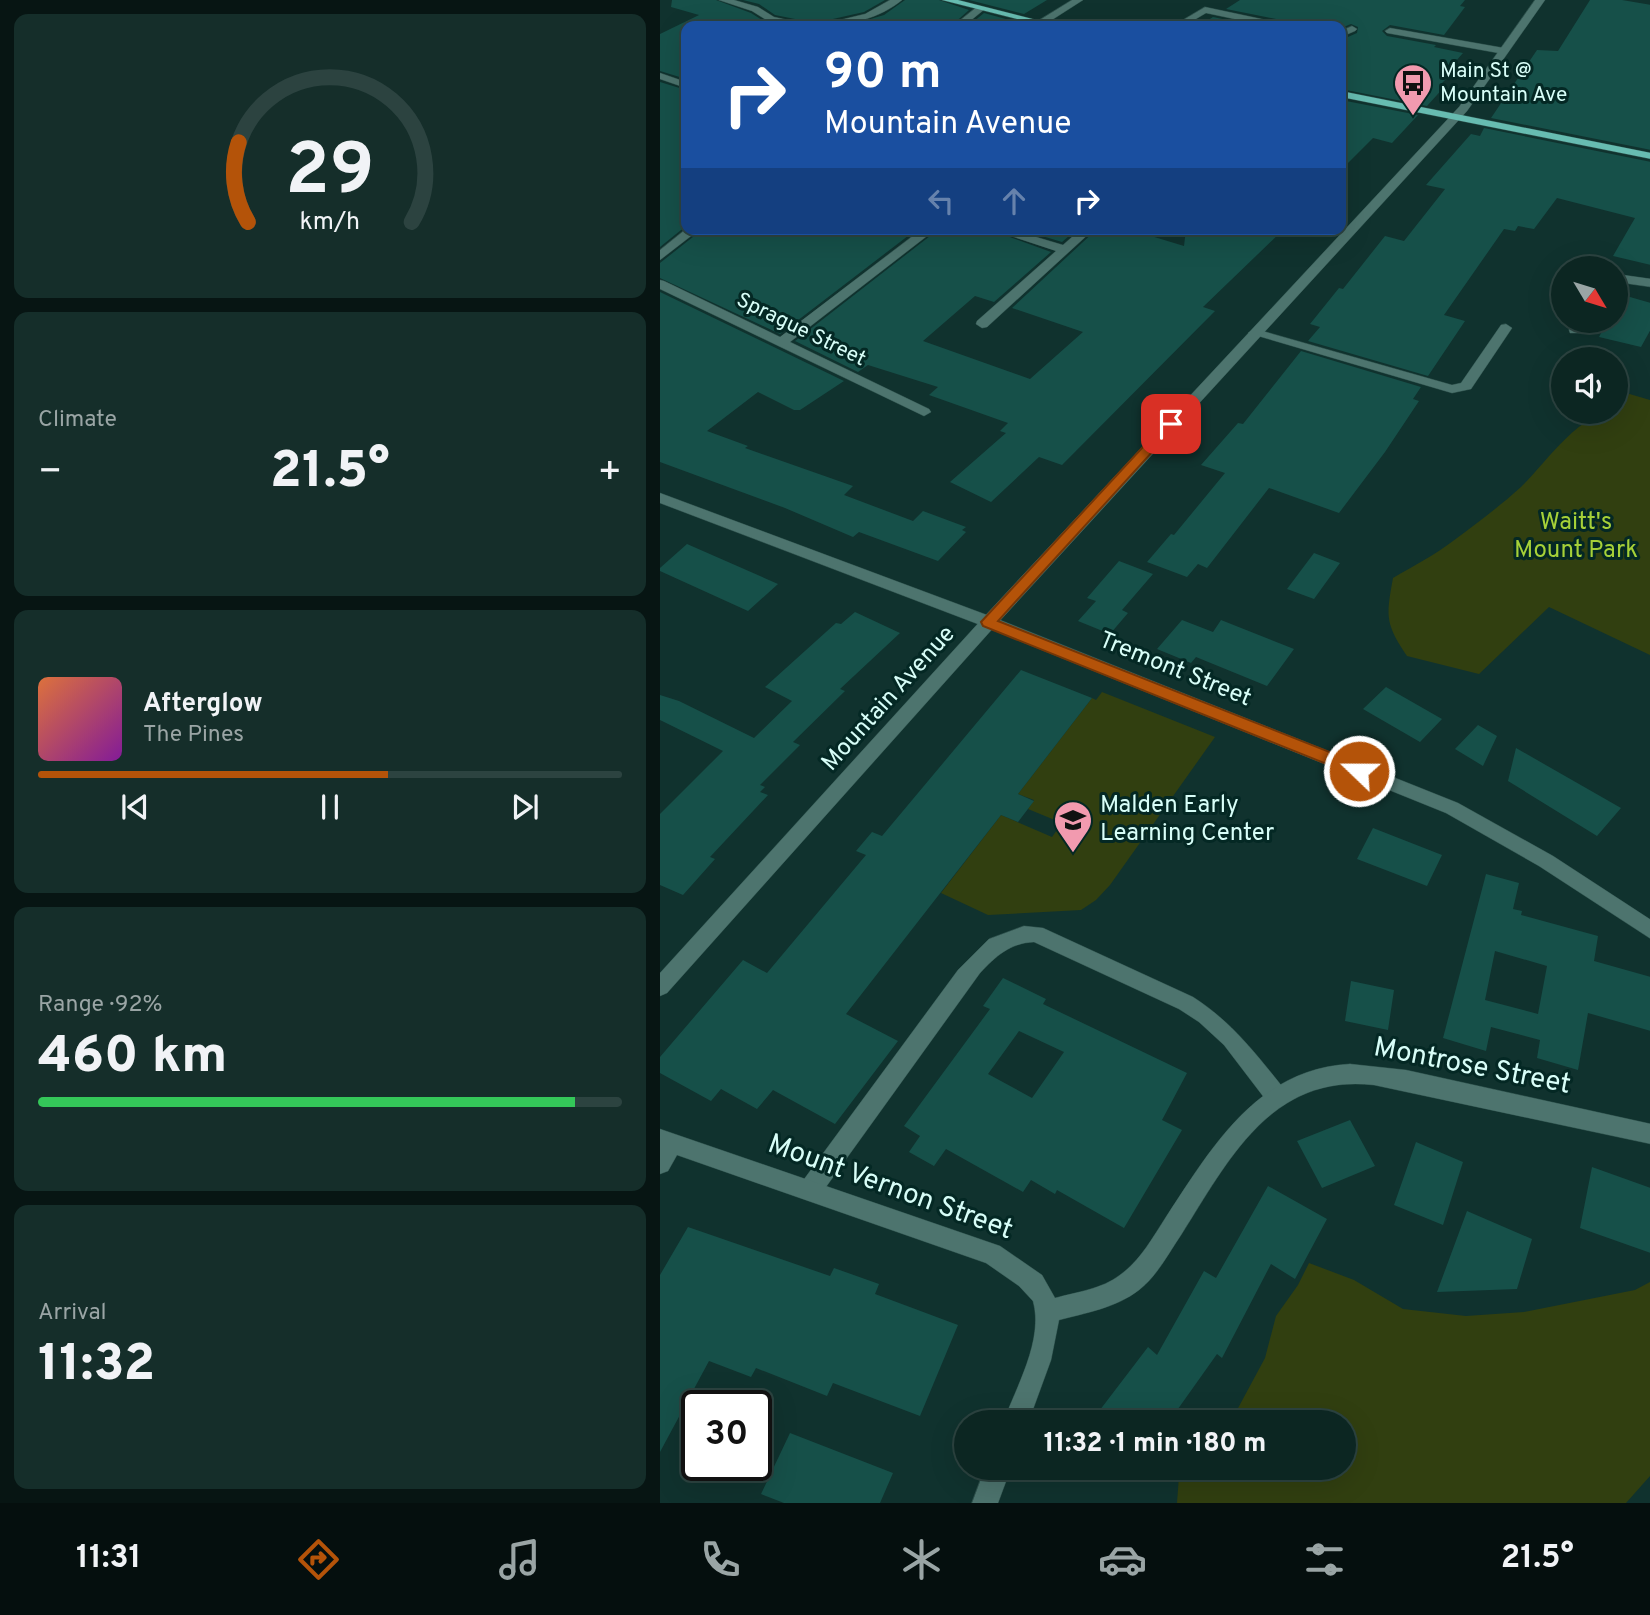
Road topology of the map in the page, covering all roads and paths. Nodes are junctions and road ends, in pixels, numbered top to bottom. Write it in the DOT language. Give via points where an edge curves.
graph roads {
  1 [pos="724,0"];
  2 [pos="897,0"];
  3 [pos="947,0"];
  4 [pos="1078,0"];
  5 [pos="1540,0"];
  6 [pos="981,8"];
  7 [pos="782,21"];
  8 [pos="844,21"];
  9 [pos="964,21"];
  10 [pos="1033,21"];
  11 [pos="1044,21"];
  12 [pos="1186,21"];
  13 [pos="1257,21"];
  14 [pos="1352,30"];
  15 [pos="1390,31"];
  16 [pos="1346,32"];
  17 [pos="1504,51"];
  18 [pos="660,76"];
  19 [pos="681,83"];
  20 [pos="1346,95"];
  21 [pos="1454,117"];
  22 [pos="1650,156"];
  23 [pos="1346,234"];
  24 [pos="686,235"];
  25 [pos="922,235"];
  26 [pos="1016,235"];
  27 [pos="1081,235"];
  28 [pos="1345,235"];
  29 [pos="1065,250"];
  30 [pos="660,256"];
  31 [pos="1628,280"];
  32 [pos="1650,283"];
  33 [pos="660,285"];
  34 [pos="982,324"];
  35 [pos="1506,328"];
  36 [pos="1254,333"];
  37 [pos="781,343"];
  38 [pos="924,412"];
  39 [pos="660,498"];
  40 [pos="988,622"];
  41 [pos="1650,931"];
  42 [pos="660,987"];
  43 [pos="1277,1097"];
  44 [pos="1650,1134"];
  45 [pos="666,1141"];
  46 [pos="660,1164"];
  47 [pos="810,1190"];
  48 [pos="1047,1312"];
  49 [pos="1020,1410"];
  50 [pos="994,1480"];
  51 [pos="985,1503"];
  1 -- 7 [label="street"];
  2 -- 8 [label="street" via="868,16"];
  3 -- 6 [label="main road"];
  4 -- 11 [label="street"];
  5 -- 17 [label="street, Mountain Avenue"];
  6 -- 9 [label="street"];
  6 -- 10 [label="main road"];
  12 -- 13 [label="street" via="1205,10"];
  14 -- 16 [label="street"];
  15 -- 17 [label="street"];
  17 -- 21 [label="street, Mountain Avenue"];
  18 -- 19 [label="street"];
  20 -- 21 [label="main road"];
  21 -- 22 [label="main road"];
  21 -- 23 [label="street, Mountain Avenue"];
  24 -- 30 [label="street"];
  25 -- 37 [label="street"];
  26 -- 29 [label="street"];
  27 -- 29 [label="street"];
  28 -- 36 [label="street, Mountain Avenue"];
  29 -- 34 [label="street"];
  31 -- 32 [label="street"];
  33 -- 37 [label="street, Sprague Street"];
  35 -- 36 [label="street" via="1466,386 1452,389"];
  36 -- 40 [label="street, Mountain Avenue"];
  37 -- 38 [label="street, Sprague Street"];
  39 -- 40 [label="street, Tremont Street"];
  40 -- 41 [label="street, Tremont Street" via="1452,808 1547,862"];
  40 -- 42 [label="street, Mountain Avenue"];
  43 -- 44 [label="street, Montrose Street" via="1317,1078 1365,1074"];
  43 -- 47 [label="street" via="1231,1038 1196,1009 1036,934 1021,933 990,948 965,976"];
  43 -- 48 [label="street, Montrose Street" via="1246,1119 1230,1139 1138,1275 1111,1292"];
  45 -- 46 [label="street"];
  45 -- 47 [label="street, Mount Vernon Street"];
  47 -- 48 [label="street, Mount Vernon Street" via="992,1254 1034,1286"];
  48 -- 49 [label="street" via="1047,1332"];
  50 -- 51 [label="street"];
}
